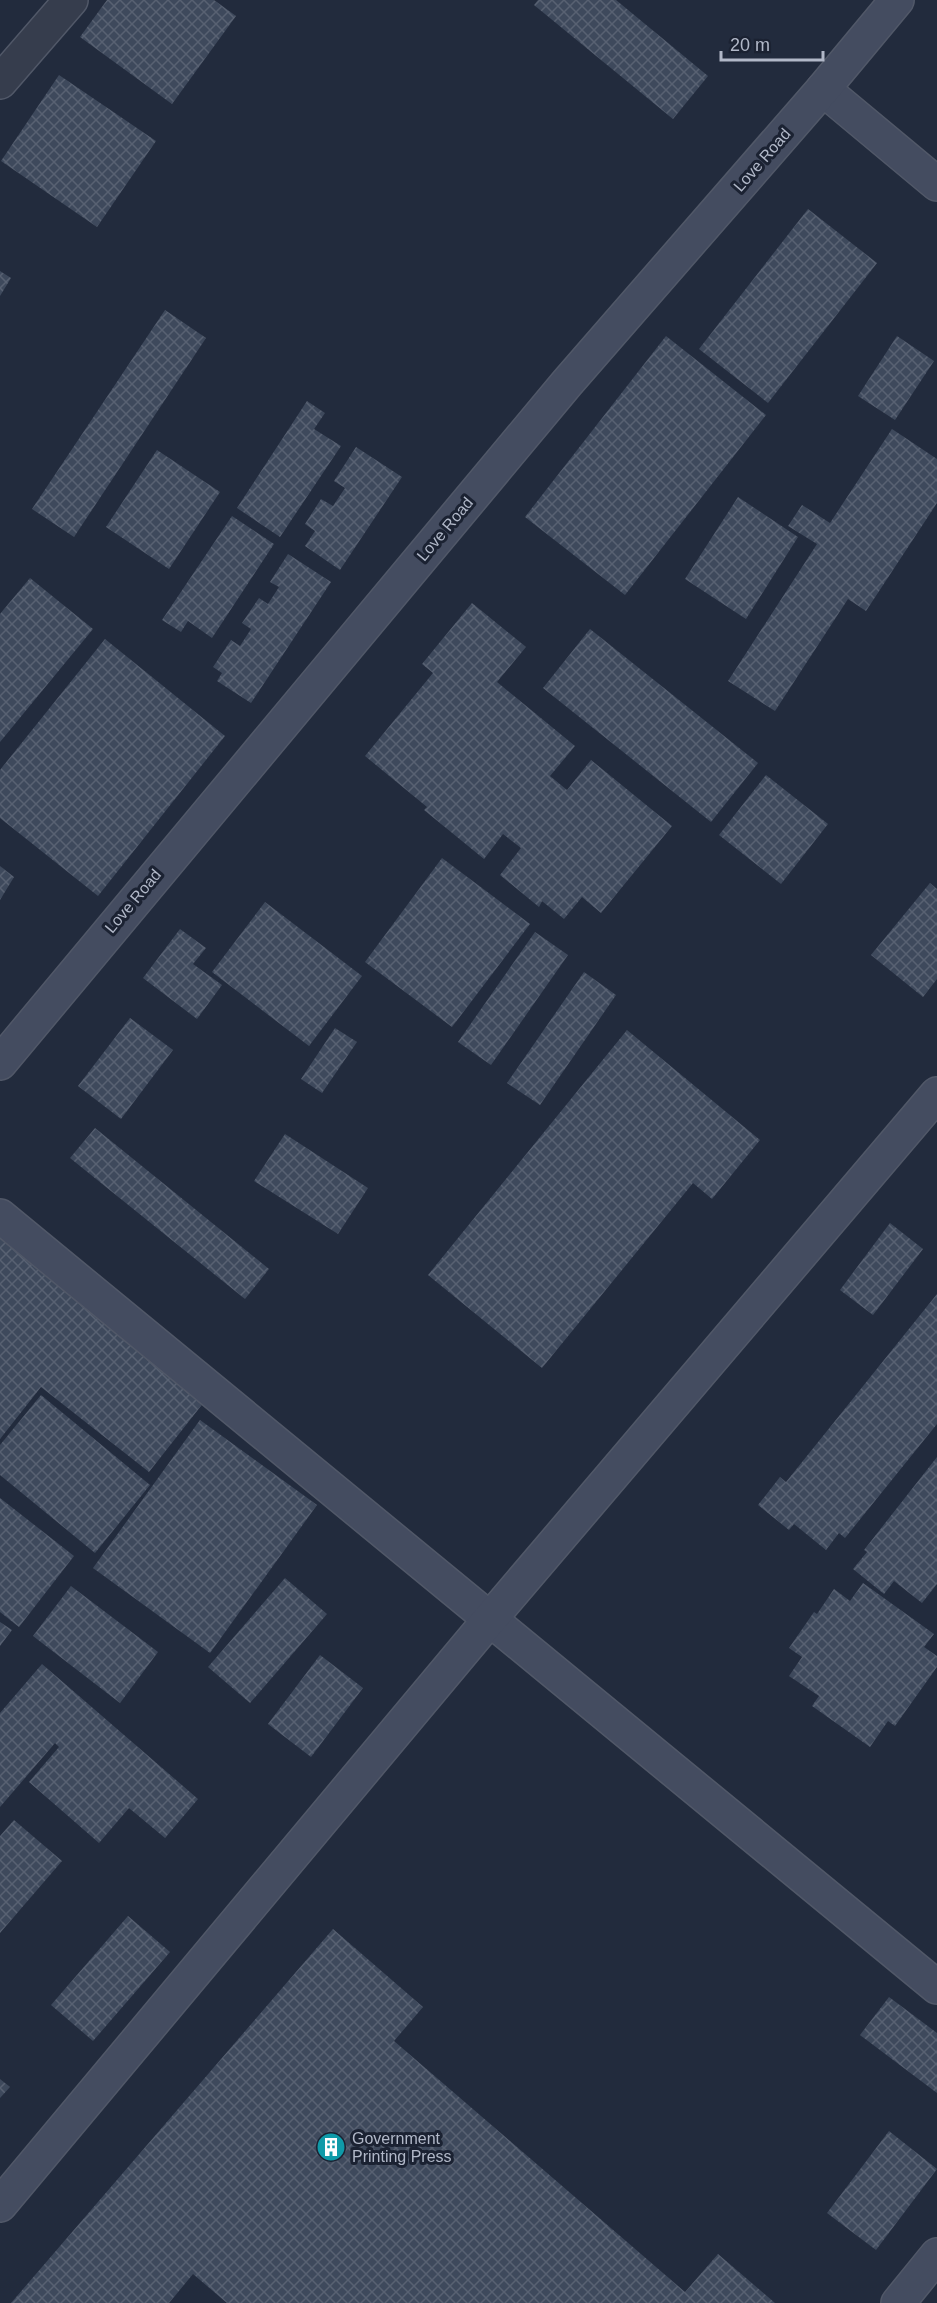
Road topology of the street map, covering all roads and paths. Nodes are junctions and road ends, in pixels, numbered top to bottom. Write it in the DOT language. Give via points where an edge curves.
graph roads {
  1 [pos="71,0"];
  2 [pos="897,0"];
  3 [pos="0,82"];
  4 [pos="823,89"];
  5 [pos="937,184"];
  6 [pos="0,1063"];
  7 [pos="937,1094"];
  8 [pos="0,1216"];
  9 [pos="490,1619"];
  10 [pos="937,1987"];
  11 [pos="0,2205"];
  12 [pos="937,2255"];
  13 [pos="898,2303"];
  1 -- 3 [label="street"];
  2 -- 4 [label="street, Love Road"];
  4 -- 5 [label="street"];
  4 -- 6 [label="street, Love Road" via="567,383"];
  7 -- 9 [label="street"];
  8 -- 9 [label="street"];
  9 -- 10 [label="street"];
  9 -- 11 [label="street"];
  12 -- 13 [label="street"];
}
